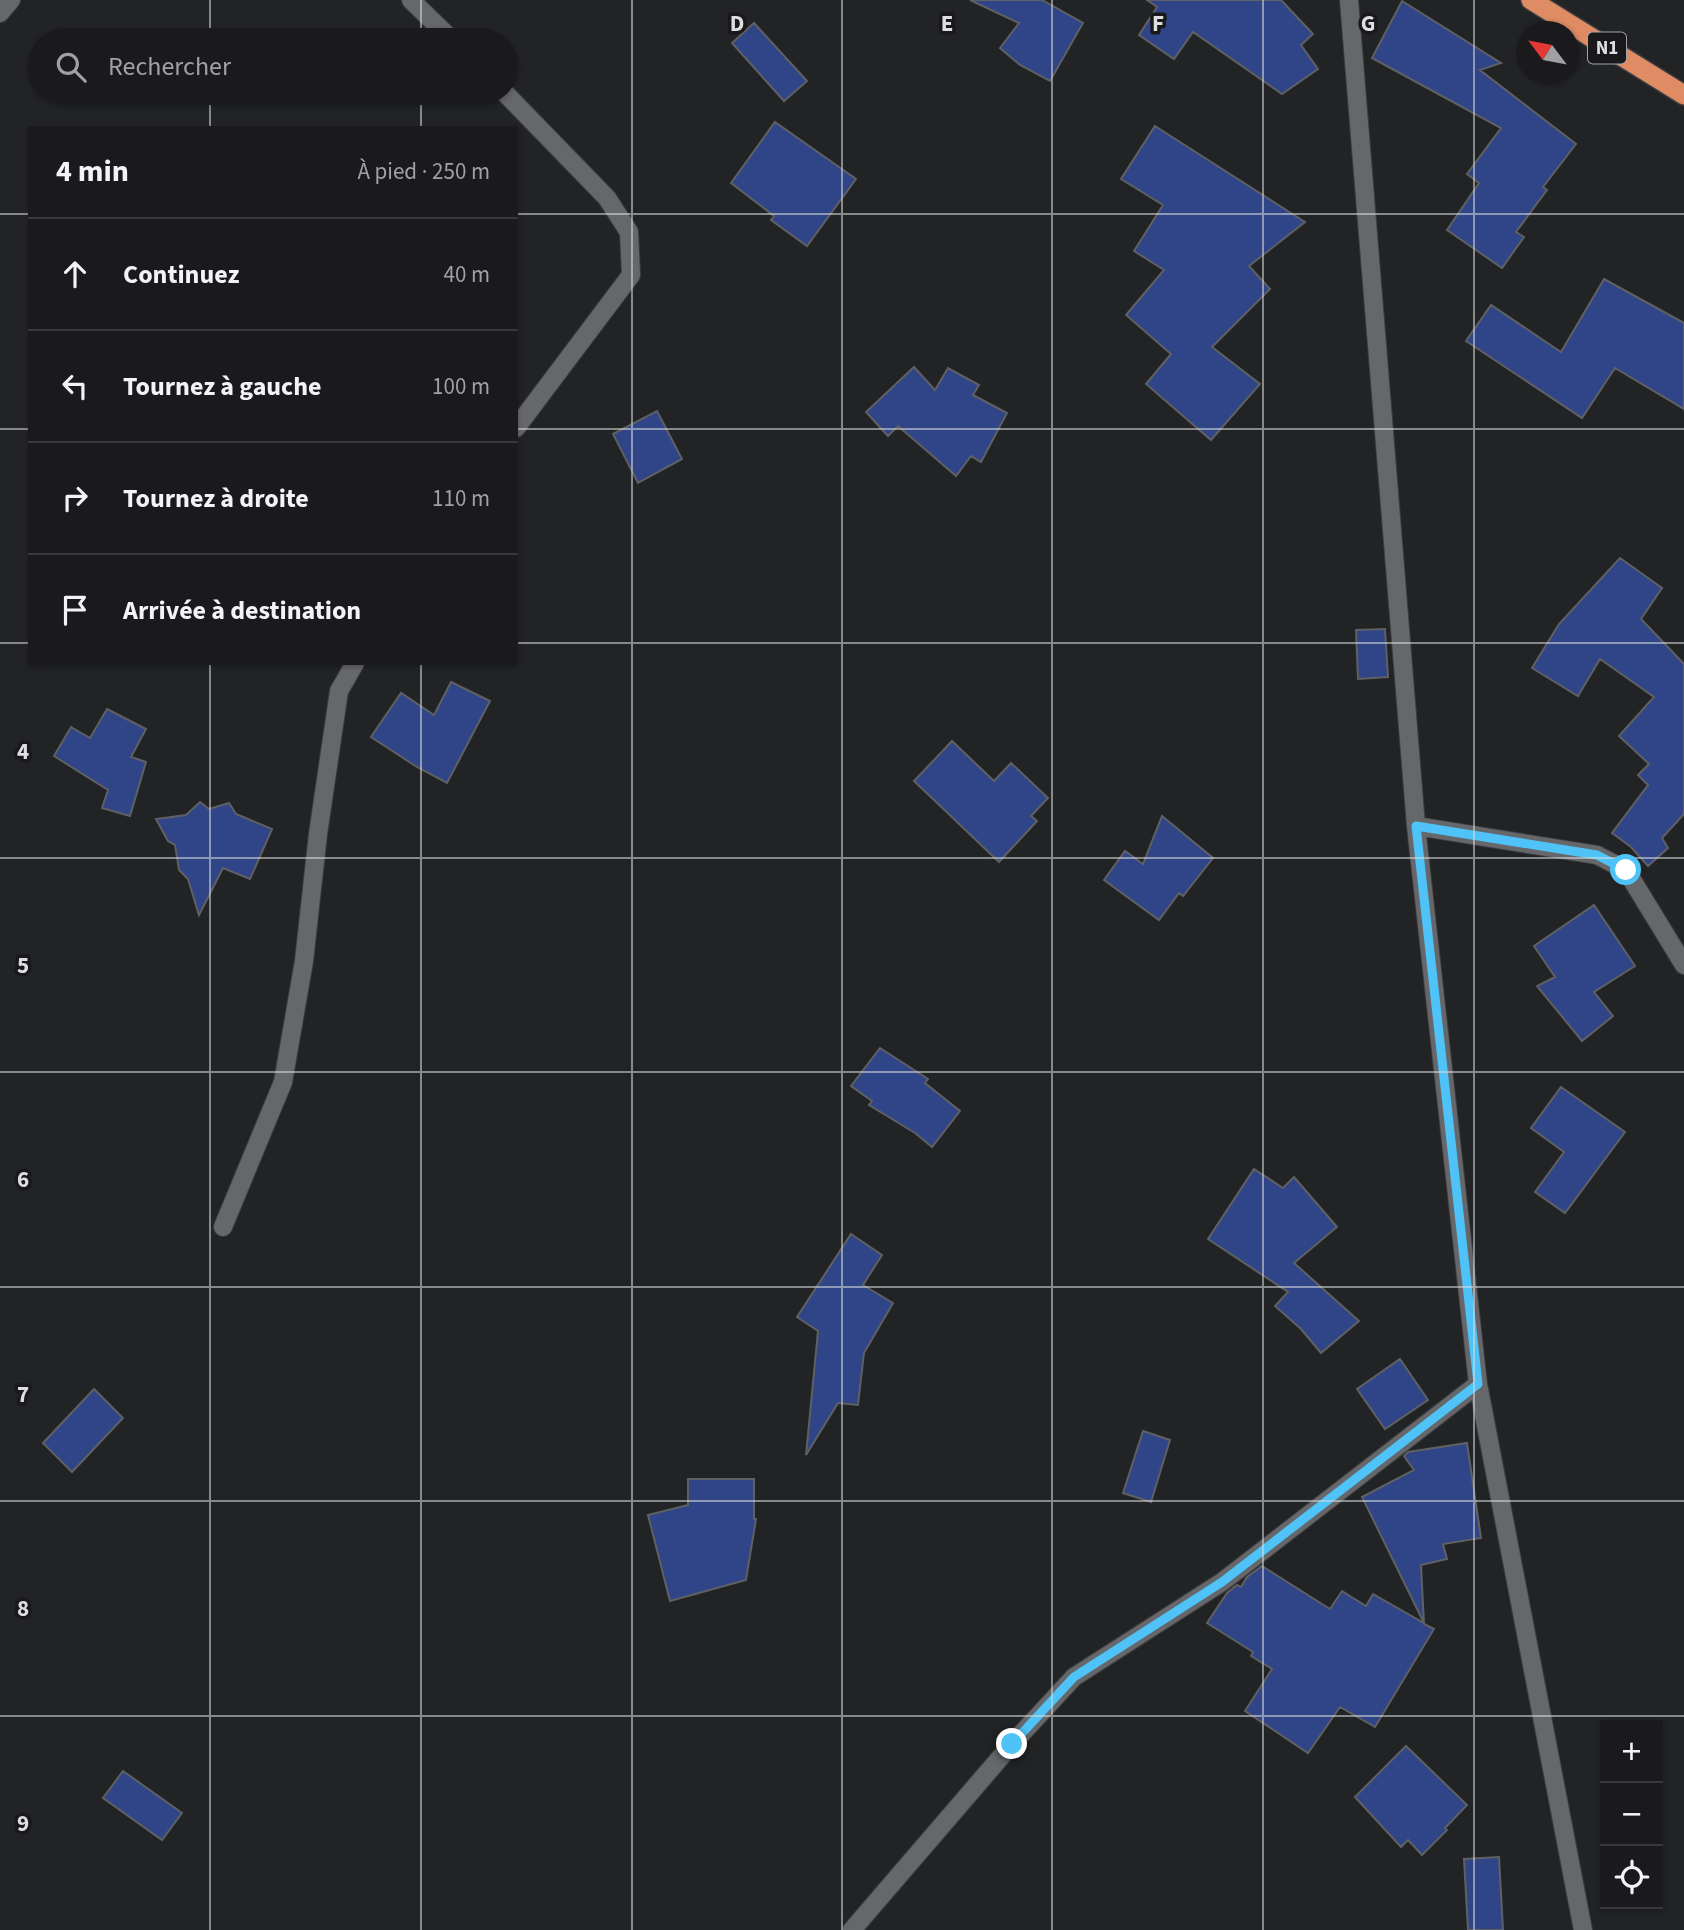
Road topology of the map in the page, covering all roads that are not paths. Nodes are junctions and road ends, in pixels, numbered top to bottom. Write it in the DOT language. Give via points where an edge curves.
graph roads {
  1 [pos="11,0"];
  2 [pos="411,0"];
  3 [pos="1349,0"];
  4 [pos="1531,0"];
  5 [pos="0,13"];
  6 [pos="440,28"];
  7 [pos="1684,95"];
  8 [pos="517,105"];
  9 [pos="518,425"];
  10 [pos="354,665"];
  11 [pos="1416,826"];
  12 [pos="1684,965"];
  13 [pos="223,1227"];
  14 [pos="1478,1384"];
  15 [pos="852,1930"];
  16 [pos="1583,1930"];
  1 -- 5 [label="street"];
  2 -- 6 [label="street"];
  3 -- 11 [label="street"];
  4 -- 7 [label="highway, N1"];
  8 -- 9 [label="street" via="607,198 629,232 631,275"];
  10 -- 13 [label="street" via="339,691 304,961 283,1082"];
  11 -- 12 [label="street" via="1597,855 1626,870"];
  11 -- 14 [label="street"];
  14 -- 15 [label="street" via="1222,1582 1074,1677"];
  14 -- 16 [label="street"];
}
